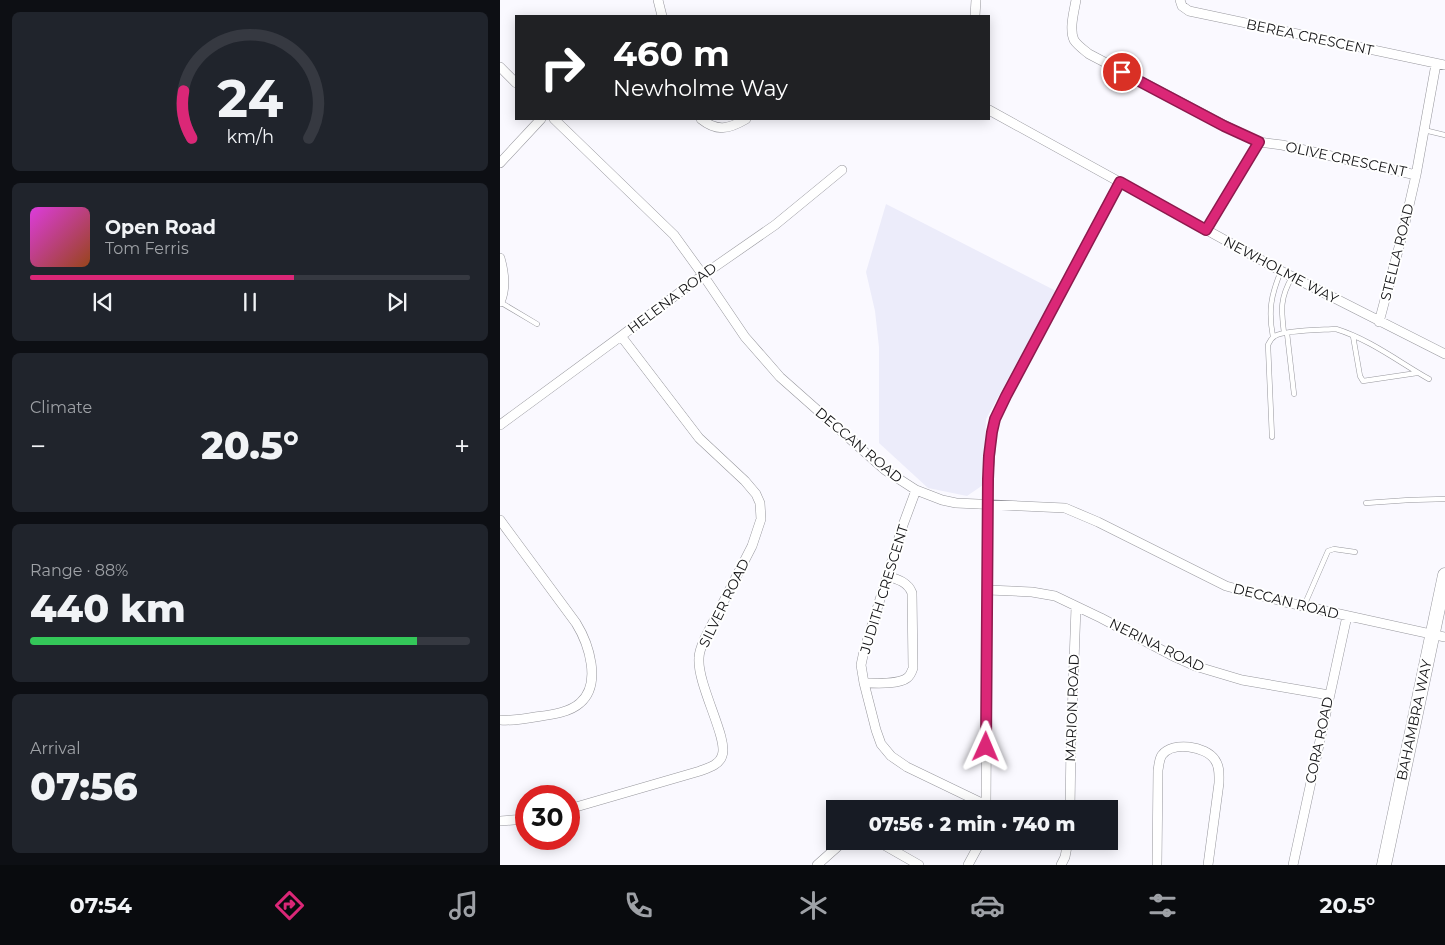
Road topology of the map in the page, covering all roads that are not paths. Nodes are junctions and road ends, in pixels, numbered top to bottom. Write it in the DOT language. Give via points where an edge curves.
graph roads {
  1 [pos="658,0"];
  2 [pos="976,0"];
  3 [pos="1076,0"];
  4 [pos="1180,0"];
  5 [pos="662,15"];
  6 [pos="974,15"];
  7 [pos="1440,64"];
  8 [pos="500,68"];
  9 [pos="515,82"];
  10 [pos="990,111"];
  11 [pos="540,120"];
  12 [pos="555,120"];
  13 [pos="702,120"];
  14 [pos="744,120"];
  15 [pos="1424,130"];
  16 [pos="1445,135"];
  17 [pos="1259,142"];
  18 [pos="500,163"];
  19 [pos="842,170"];
  20 [pos="1416,175"];
  21 [pos="1120,182"];
  22 [pos="1206,230"];
  23 [pos="500,258"];
  24 [pos="1281,271"];
  25 [pos="703,274"];
  26 [pos="1292,277"];
  27 [pos="500,302"];
  28 [pos="1379,322"];
  29 [pos="536,324"];
  30 [pos="1286,333"];
  31 [pos="621,336"];
  32 [pos="1353,336"];
  33 [pos="1273,337"];
  34 [pos="1445,354"];
  35 [pos="1418,372"];
  36 [pos="1429,379"];
  37 [pos="1294,394"];
  38 [pos="500,425"];
  39 [pos="1272,437"];
  40 [pos="916,490"];
  41 [pos="1445,499"];
  42 [pos="1366,503"];
  43 [pos="988,505"];
  44 [pos="500,520"];
  45 [pos="1355,552"];
  46 [pos="1445,575"];
  47 [pos="887,576"];
  48 [pos="988,590"];
  49 [pos="1304,606"];
  50 [pos="1076,607"];
  51 [pos="1347,616"];
  52 [pos="1439,636"];
  53 [pos="864,683"];
  54 [pos="1329,695"];
  55 [pos="500,720"];
  56 [pos="972,800"];
  57 [pos="986,800"];
  58 [pos="1070,800"];
  59 [pos="580,806"];
  60 [pos="515,820"];
  61 [pos="500,821"];
  62 [pos="834,850"];
  63 [pos="893,850"];
  64 [pos="976,850"];
  65 [pos="1067,850"];
  66 [pos="818,865"];
  67 [pos="920,865"];
  68 [pos="968,865"];
  69 [pos="1061,865"];
  70 [pos="1157,865"];
  71 [pos="1208,865"];
  72 [pos="1293,865"];
  73 [pos="1384,865"];
  1 -- 5 [label="street"];
  2 -- 6 [label="street"];
  3 -- 17 [label="street, OLIVE CRESCENT" via="1074,38 1089,54"];
  4 -- 7 [label="street, BEREA CRESCENT" via="1189,11"];
  7 -- 15 [label="street, STELLA ROAD"];
  8 -- 9 [label="street"];
  10 -- 21 [label="street, NEWHOLME WAY"];
  11 -- 18 [label="street"];
  12 -- 25 [label="street, DECCAN ROAD" via="674,236"];
  13 -- 14 [label="street" via="716,128 733,126"];
  15 -- 16 [label="lane"];
  15 -- 20 [label="street, STELLA ROAD"];
  17 -- 20 [label="street, OLIVE CRESCENT"];
  17 -- 22 [label="street"];
  19 -- 25 [label="street, HELENA ROAD" via="775,225"];
  20 -- 28 [label="street, STELLA ROAD"];
  21 -- 22 [label="street, NEWHOLME WAY"];
  21 -- 43 [label="street" via="995,419 989,456"];
  22 -- 24 [label="street, NEWHOLME WAY"];
  23 -- 27 [label="street" via="504,284"];
  24 -- 26 [label="street, NEWHOLME WAY"];
  24 -- 33 [label="lane" via="1270,311"];
  25 -- 31 [label="street, HELENA ROAD"];
  25 -- 40 [label="street, DECCAN ROAD" via="745,337 764,359 806,401 885,470"];
  26 -- 28 [label="street, NEWHOLME WAY"];
  26 -- 30 [label="lane" via="1281,310"];
  27 -- 29 [label="lane"];
  28 -- 34 [label="street, NEWHOLME WAY"];
  30 -- 32 [label="lane" via="1336,329"];
  30 -- 33 [label="lane"];
  30 -- 37 [label="lane"];
  31 -- 38 [label="street, HELENA ROAD"];
  31 -- 59 [label="street, SILVER ROAD" via="699,438 756,494 761,519 752,546 706,636 699,658 703,686 722,739 719,762 700,771"];
  32 -- 35 [label="lane"];
  32 -- 35 [label="lane" via="1363,381"];
  33 -- 39 [label="lane" via="1268,345"];
  35 -- 36 [label="lane"];
  40 -- 43 [label="street, DECCAN ROAD" via="956,503"];
  40 -- 47 [label="street, JUDITH CRESCENT"];
  41 -- 42 [label="lane"];
  43 -- 48 [label="street"];
  43 -- 49 [label="street, DECCAN ROAD" via="1065,508 1226,586"];
  44 -- 55 [label="street" via="579,629 588,646 591,672 590,687 576,706 543,716"];
  45 -- 49 [label="lane" via="1334,549 1328,552"];
  46 -- 52 [label="street, BAHAMBRA WAY"];
  47 -- 53 [label="street, JUDITH CRESCENT" via="861,665"];
  47 -- 53 [label="street" via="906,584 912,593 913,668 903,680"];
  48 -- 50 [label="street, NERINA ROAD" via="1046,594"];
  48 -- 57 [label="street"];
  49 -- 51 [label="street, DECCAN ROAD"];
  50 -- 54 [label="street, NERINA ROAD" via="1195,666 1242,680"];
  50 -- 58 [label="street, MARION ROAD"];
  51 -- 52 [label="street, DECCAN ROAD"];
  51 -- 54 [label="street, CORA ROAD"];
  52 -- 73 [label="street, BAHAMBRA WAY"];
  53 -- 56 [label="street, JUDITH CRESCENT" via="881,744 891,756"];
  54 -- 72 [label="street, CORA ROAD"];
  60 -- 61 [label="street"];
  62 -- 66 [label="street"];
  63 -- 67 [label="street"];
  64 -- 68 [label="street"];
  65 -- 69 [label="street"];
  70 -- 71 [label="street" via="1158,770 1161,757 1171,749 1189,746 1208,753 1218,765 1219,783"];
}
